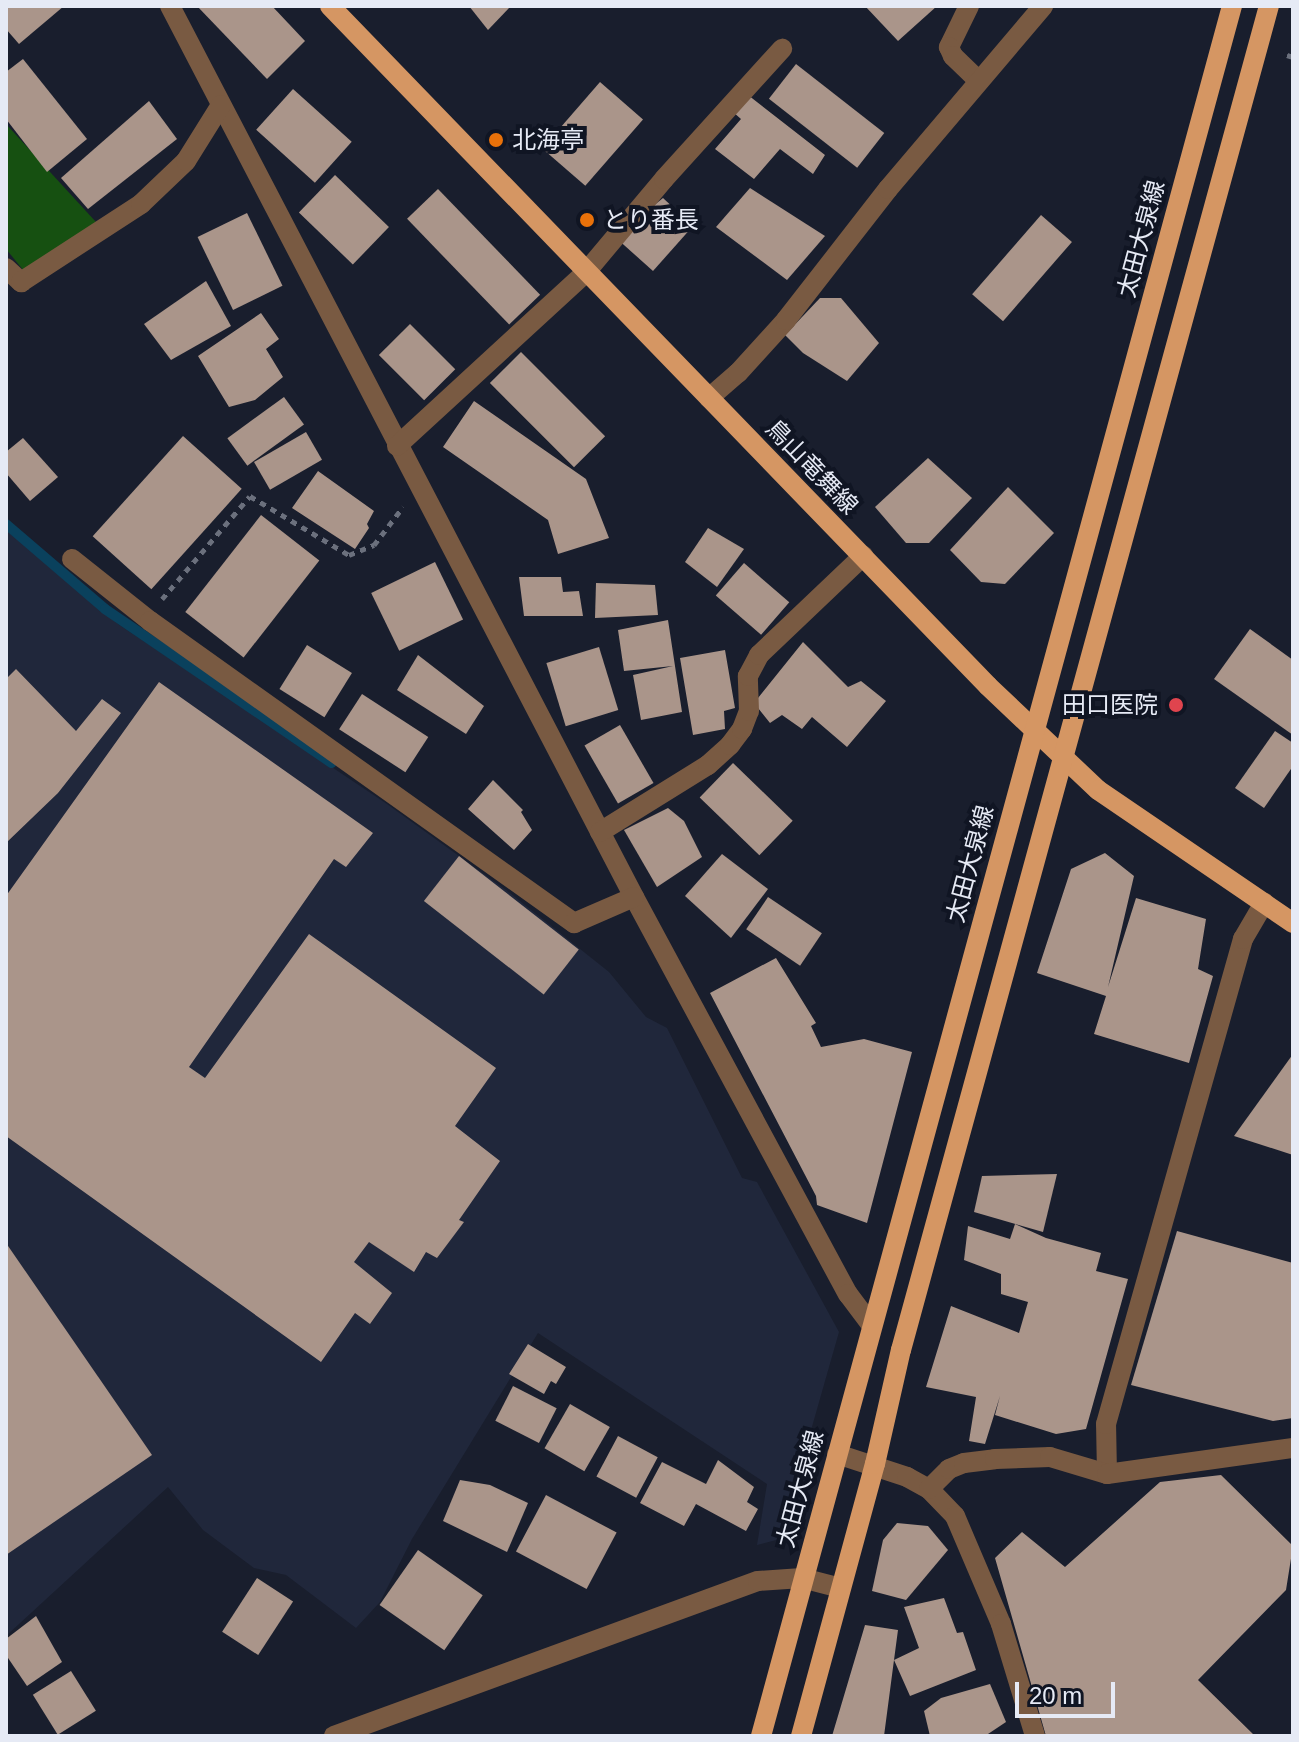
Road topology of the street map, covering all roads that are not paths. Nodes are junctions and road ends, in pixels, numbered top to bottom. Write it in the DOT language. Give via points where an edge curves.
graph roads {
  1 [pos="170,6"];
  2 [pos="330,6"];
  3 [pos="969,6"];
  4 [pos="1043,6"];
  5 [pos="1232,6"];
  6 [pos="1269,6"];
  7 [pos="782,49"];
  8 [pos="979,81"];
  9 [pos="221,105"];
  10 [pos="6,268"];
  11 [pos="586,272"];
  12 [pos="709,398"];
  13 [pos="397,446"];
  14 [pos="863,556"];
  15 [pos="72,559"];
  16 [pos="1034,727"];
  17 [pos="1066,759"];
  18 [pos="600,832"];
  19 [pos="634,897"];
  20 [pos="1264,903"];
  21 [pos="1293,923"];
  22 [pos="871,1325"];
  23 [pos="1293,1448"];
  24 [pos="837,1454"];
  25 [pos="875,1464"];
  26 [pos="1107,1474"];
  27 [pos="929,1489"];
  28 [pos="802,1578"];
  29 [pos="841,1588"];
  30 [pos="334,1736"];
  31 [pos="761,1736"];
  32 [pos="801,1736"];
  33 [pos="1035,1736"];
  1 -- 9 [label="street"];
  2 -- 11 [label="main road, 鳥山竜舞線"];
  3 -- 8 [label="street" via="949,47"];
  4 -- 8 [label="street"];
  5 -- 16 [label="main road, 太田大泉線"];
  6 -- 17 [label="main road"];
  7 -- 11 [label="street"];
  8 -- 12 [label="street" via="786,320"];
  9 -- 10 [label="street" via="186,161 141,204 21,282"];
  9 -- 13 [label="street"];
  11 -- 12 [label="main road, 鳥山竜舞線"];
  11 -- 13 [label="street"];
  12 -- 14 [label="main road, 鳥山竜舞線"];
  13 -- 18 [label="street"];
  14 -- 16 [label="main road, 鳥山竜舞線" via="968,667"];
  14 -- 18 [label="street" via="759,655 748,676 749,711 730,745 708,765"];
  15 -- 19 [label="street" via="146,618 574,923"];
  16 -- 17 [label="main road, 鳥山竜舞線"];
  16 -- 22 [label="main road, 太田大泉線"];
  17 -- 20 [label="main road, 鳥山竜舞線" via="1098,790"];
  17 -- 25 [label="main road" via="901,1350"];
  18 -- 19 [label="street"];
  19 -- 22 [label="street" via="848,1294"];
  20 -- 21 [label="main road, 鳥山竜舞線"];
  20 -- 26 [label="street" via="1243,939 1106,1424"];
  22 -- 24 [label="main road, 太田大泉線"];
  23 -- 26 [label="street"];
  24 -- 25 [label="street"];
  24 -- 28 [label="main road, 太田大泉線"];
  25 -- 27 [label="street"];
  25 -- 29 [label="main road"];
  26 -- 27 [label="street" via="1050,1457 995,1459 949,1469"];
  27 -- 33 [label="street" via="963,1531 1001,1624"];
  28 -- 29 [label="street"];
  28 -- 30 [label="street" via="758,1581"];
  28 -- 31 [label="main road, 太田大泉線"];
  29 -- 32 [label="main road"];
}
